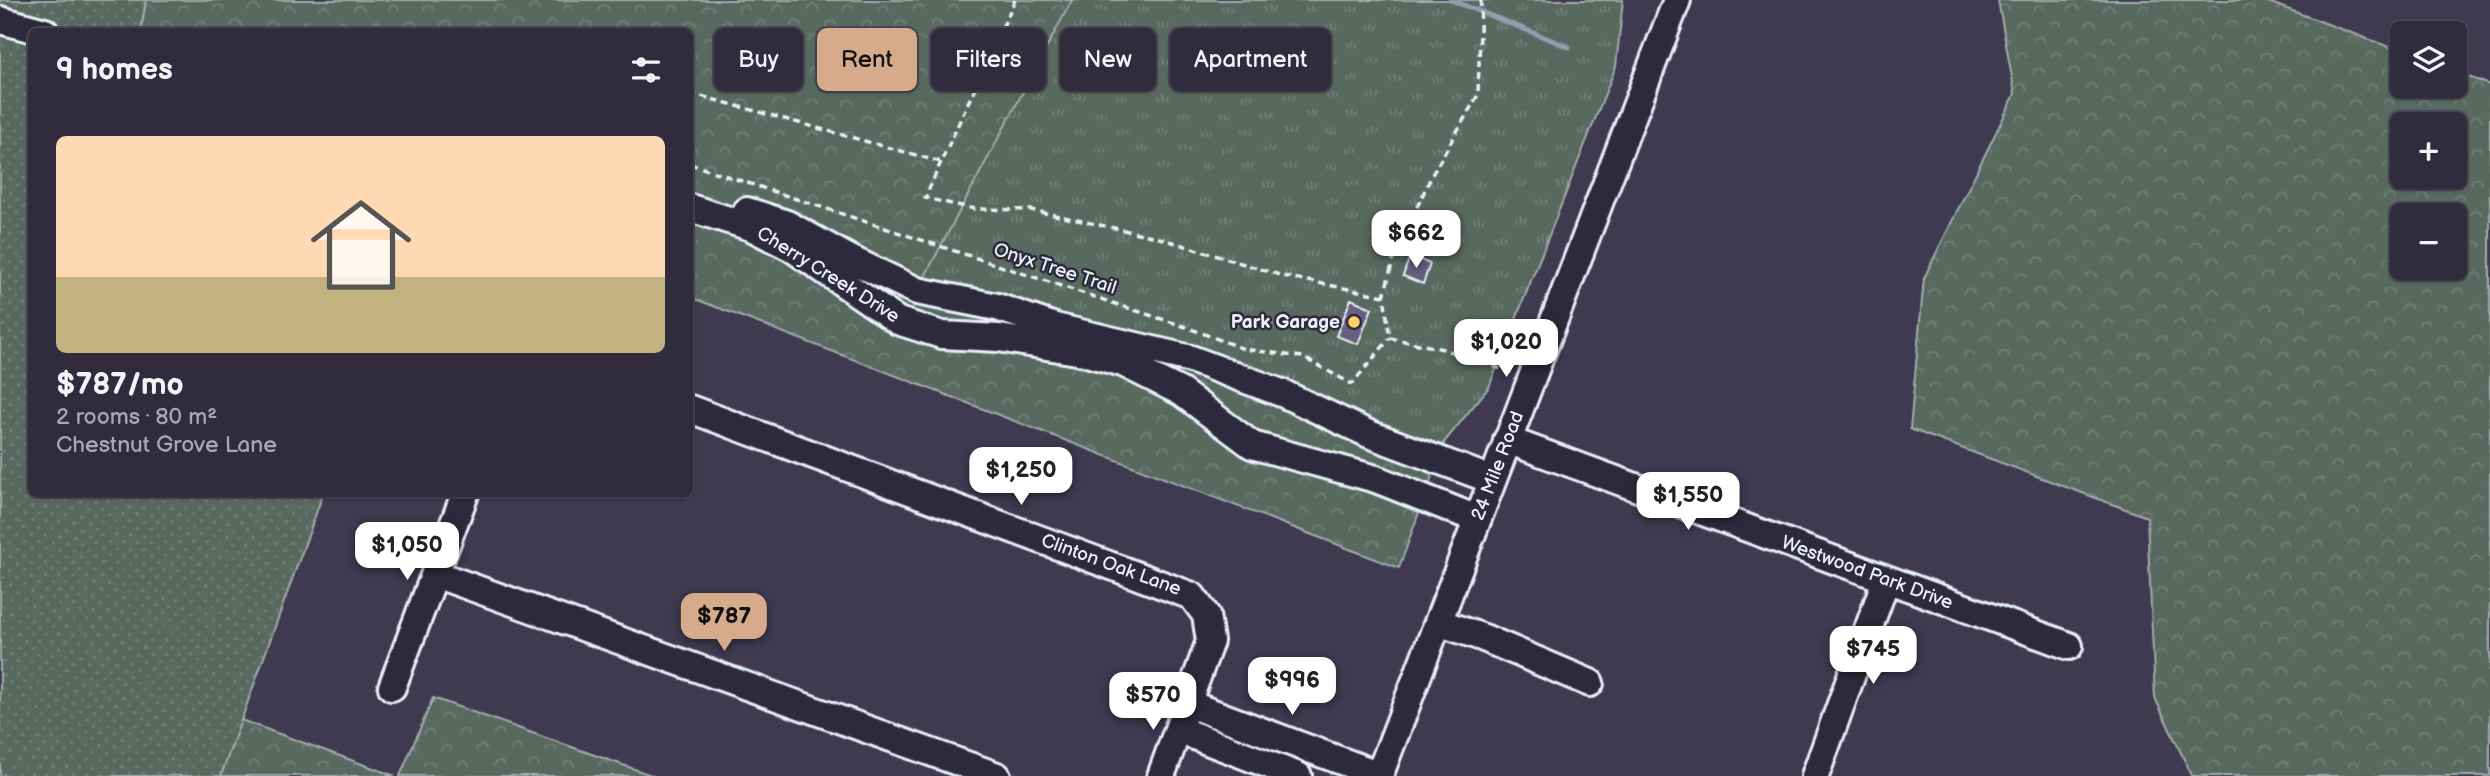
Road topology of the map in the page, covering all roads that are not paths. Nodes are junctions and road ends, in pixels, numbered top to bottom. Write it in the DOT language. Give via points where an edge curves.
graph roads {
  1 [pos="1677,0"];
  2 [pos="0,20"];
  3 [pos="30,28"];
  4 [pos="693,194"];
  5 [pos="693,209"];
  6 [pos="1094,346"];
  7 [pos="693,411"];
  8 [pos="1369,434"];
  9 [pos="1507,440"];
  10 [pos="1355,472"];
  11 [pos="1492,480"];
  12 [pos="464,497"];
  13 [pos="1477,519"];
  14 [pos="435,574"];
  15 [pos="1886,580"];
  16 [pos="1438,622"];
  17 [pos="2069,646"];
  18 [pos="1590,683"];
  19 [pos="392,687"];
  20 [pos="1189,704"];
  21 [pos="1179,730"];
  22 [pos="997,776"];
  23 [pos="1161,776"];
  24 [pos="1298,776"];
  25 [pos="1379,776"];
  26 [pos="1815,776"];
  1 -- 9 [label="street, 24 Mile Road"];
  2 -- 3 [label="street"];
  4 -- 6 [label="street, Cherry Creek Drive" via="787,224 917,291 997,307"];
  5 -- 6 [label="street, Cherry Creek Drive" via="751,227 792,248 898,321 942,335"];
  6 -- 8 [label="street, Cherry Creek Drive" via="1191,359 1284,394"];
  6 -- 10 [label="street, Cherry Creek Drive" via="1181,392 1252,445"];
  7 -- 20 [label="street, Clinton Oak Lane" via="1192,596 1206,615 1209,641"];
  8 -- 10 [label="street"];
  8 -- 11 [label="street, Cherry Creek Drive"];
  9 -- 11 [label="street, 24 Mile Road"];
  9 -- 15 [label="street, Westwood Park Drive"];
  10 -- 13 [label="street, Cherry Creek Drive"];
  11 -- 13 [label="street, 24 Mile Road"];
  12 -- 14 [label="street"];
  13 -- 16 [label="street, 24 Mile Road"];
  14 -- 19 [label="street"];
  14 -- 22 [label="street"];
  15 -- 17 [label="street, Westwood Park Drive"];
  15 -- 26 [label="street"];
  16 -- 18 [label="street"];
  16 -- 25 [label="street, 24 Mile Road"];
  20 -- 21 [label="street, Clinton Oak Lane"];
  20 -- 25 [label="street"];
  21 -- 23 [label="street, Clinton Oak Lane"];
  21 -- 24 [label="street"];
}
